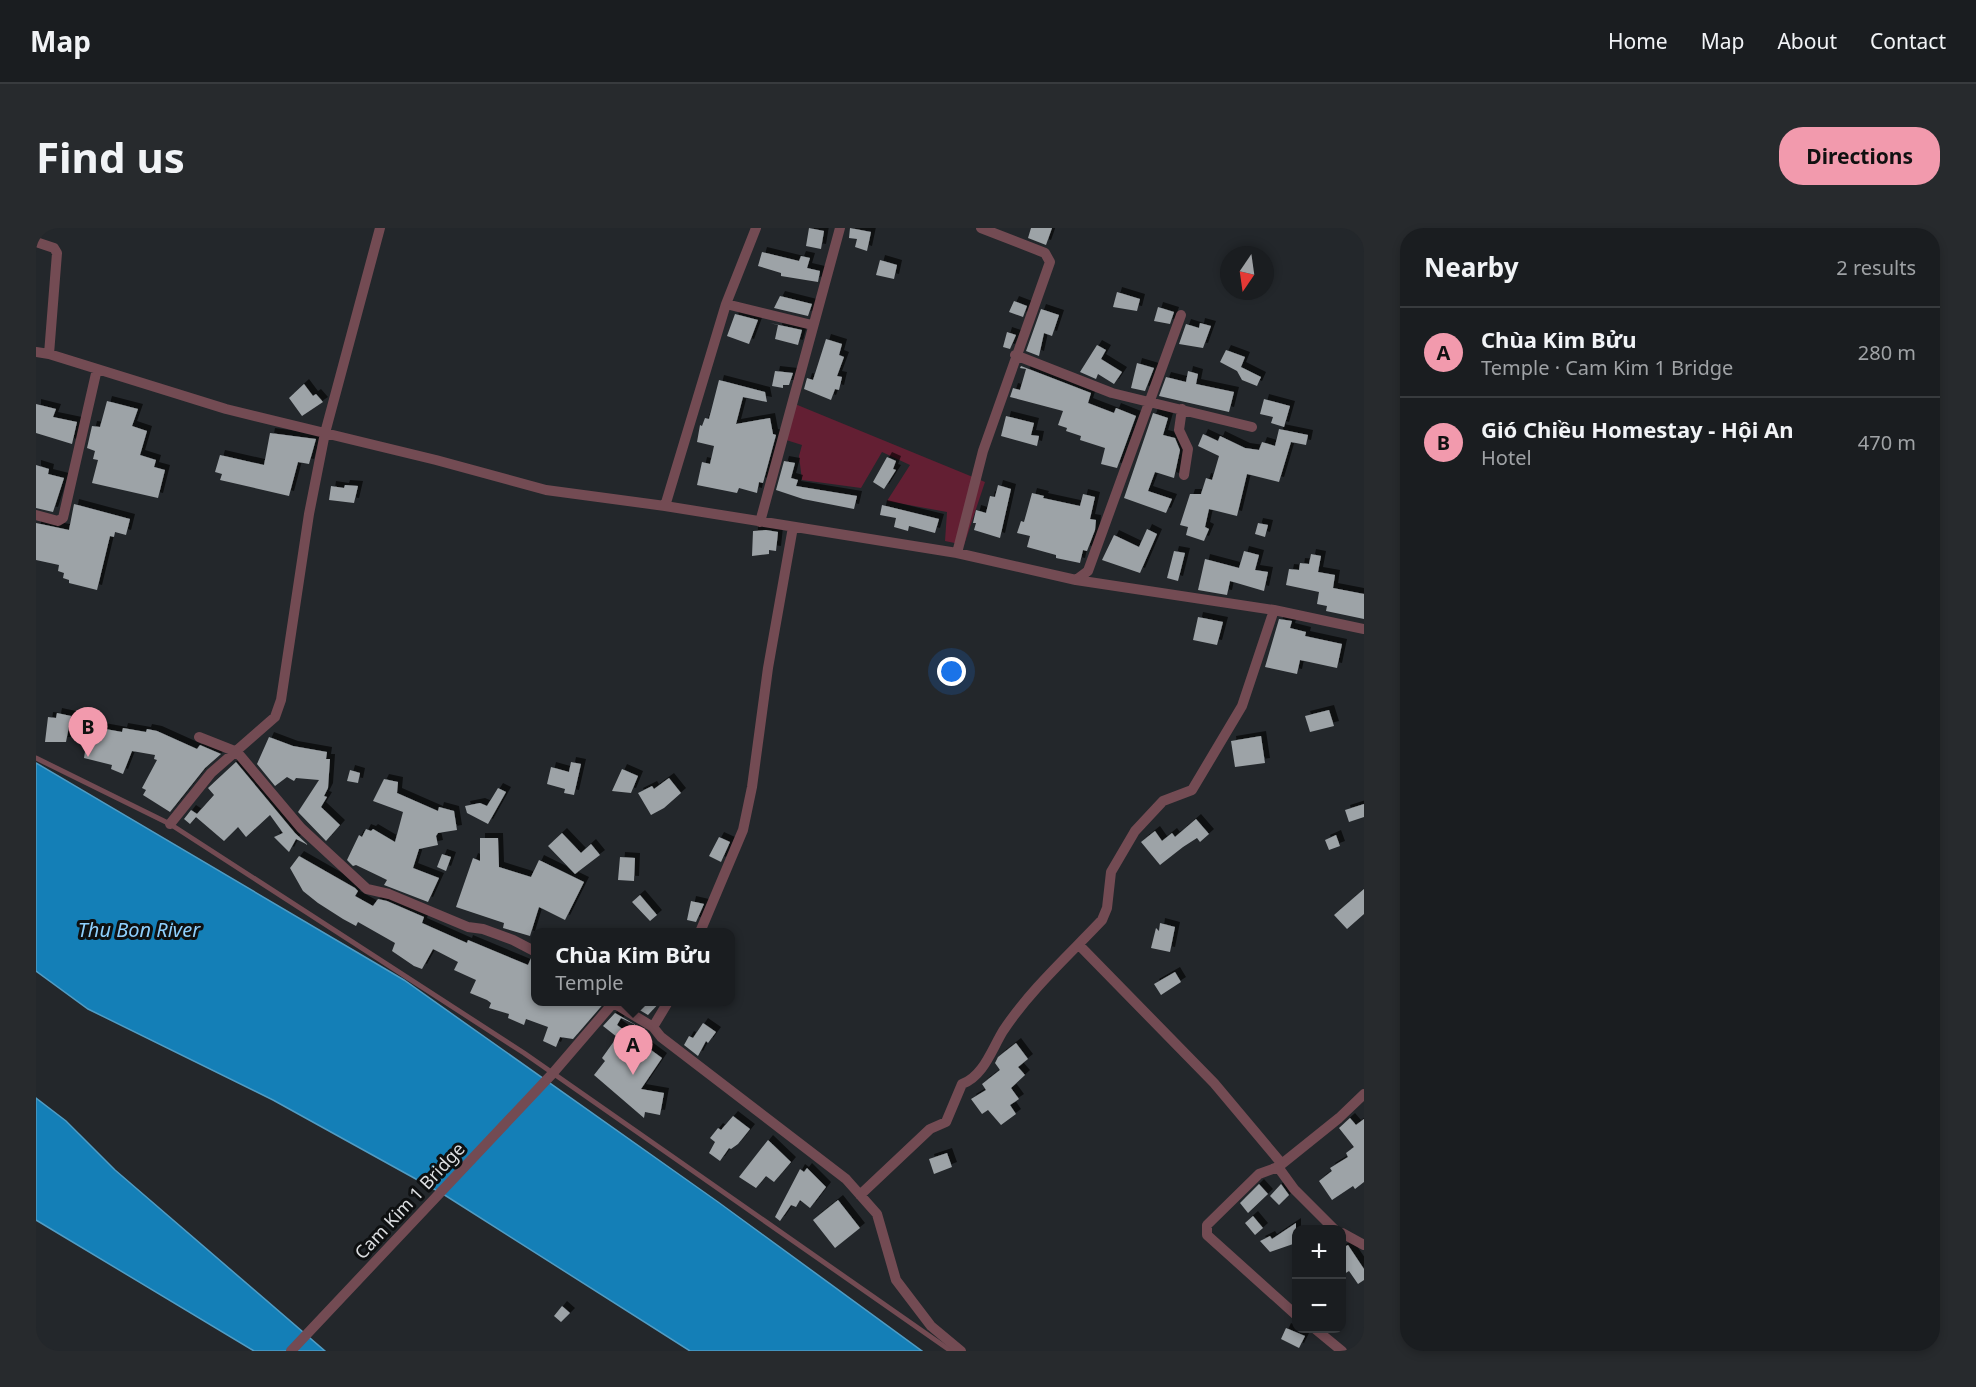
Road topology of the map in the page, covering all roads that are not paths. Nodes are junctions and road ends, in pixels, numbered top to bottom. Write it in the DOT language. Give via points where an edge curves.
graph roads {
  1 [pos="380,228"];
  2 [pos="756,228"];
  3 [pos="840,228"];
  4 [pos="981,228"];
  5 [pos="36,242"];
  6 [pos="726,304"];
  7 [pos="1181,315"];
  8 [pos="812,325"];
  9 [pos="36,352"];
  10 [pos="49,354"];
  11 [pos="1015,355"];
  12 [pos="97,369"];
  13 [pos="1148,402"];
  14 [pos="1182,409"];
  15 [pos="1252,427"];
  16 [pos="325,433"];
  17 [pos="1184,475"];
  18 [pos="665,506"];
  19 [pos="36,515"];
  20 [pos="760,522"];
  21 [pos="793,527"];
  22 [pos="957,553"];
  23 [pos="1076,580"];
  24 [pos="1274,610"];
  25 [pos="1364,629"];
  26 [pos="199,737"];
  27 [pos="237,752"];
  28 [pos="36,758"];
  29 [pos="170,824"];
  30 [pos="702,928"];
  31 [pos="1079,945"];
  32 [pos="531,949"];
  33 [pos="610,1006"];
  34 [pos="619,1006"];
  35 [pos="666,1006"];
  36 [pos="653,1028"];
  37 [pos="553,1073"];
  38 [pos="1364,1094"];
  39 [pos="1280,1165"];
  40 [pos="860,1195"];
  41 [pos="1330,1225"];
  42 [pos="1346,1236"];
  43 [pos="1364,1245"];
  44 [pos="1292,1311"];
  45 [pos="1319,1333"];
  46 [pos="291,1351"];
  47 [pos="951,1351"];
  48 [pos="961,1351"];
  49 [pos="1342,1351"];
  1 -- 16 [label="street"];
  2 -- 6 [label="street"];
  3 -- 8 [label="street"];
  4 -- 11 [label="street" via="1046,253 1050,259"];
  5 -- 10 [label="street" via="54,248 57,253"];
  6 -- 8 [label="street"];
  6 -- 18 [label="street"];
  7 -- 13 [label="street"];
  8 -- 20 [label="street"];
  9 -- 10 [label="street"];
  10 -- 12 [label="street"];
  11 -- 13 [label="street" via="1112,393"];
  11 -- 22 [label="street" via="983,451"];
  12 -- 16 [label="street" via="226,409"];
  12 -- 19 [label="street" via="63,518 58,521"];
  13 -- 14 [label="street"];
  13 -- 23 [label="street" via="1088,571"];
  14 -- 15 [label="street"];
  14 -- 17 [label="street" via="1179,430 1188,449"];
  16 -- 18 [label="street" via="546,490"];
  16 -- 27 [label="street" via="281,700 275,717"];
  18 -- 20 [label="street"];
  20 -- 21 [label="street"];
  21 -- 22 [label="street"];
  21 -- 30 [label="street" via="743,830"];
  22 -- 23 [label="street"];
  23 -- 24 [label="street"];
  24 -- 25 [label="street"];
  24 -- 31 [label="street" via="1242,706 1192,790 1163,801 1136,831 1110,872 1105,914"];
  26 -- 27 [label="street"];
  27 -- 29 [label="street" via="212,773"];
  27 -- 32 [label="street" via="301,828 367,889"];
  28 -- 29 [label="lane"];
  29 -- 37 [label="lane"];
  31 -- 39 [label="street" via="1214,1083"];
  31 -- 40 [label="street" via="1005,1029 974,1080 962,1084 946,1122 930,1129"];
  33 -- 37 [label="street, Cam Kim 1 Bridge"];
  34 -- 36 [label="street"];
  35 -- 36 [label="street"];
  36 -- 40 [label="street" via="846,1179"];
  37 -- 46 [label="street, Cam Kim 1 Bridge"];
  37 -- 47 [label="lane"];
  38 -- 39 [label="street"];
  39 -- 41 [label="street" via="1294,1189"];
  39 -- 44 [label="street" via="1259,1174 1209,1221 1206,1232"];
  40 -- 48 [label="street" via="877,1214 896,1280 931,1326"];
  42 -- 43 [label="street"];
  45 -- 49 [label="street"];
}
